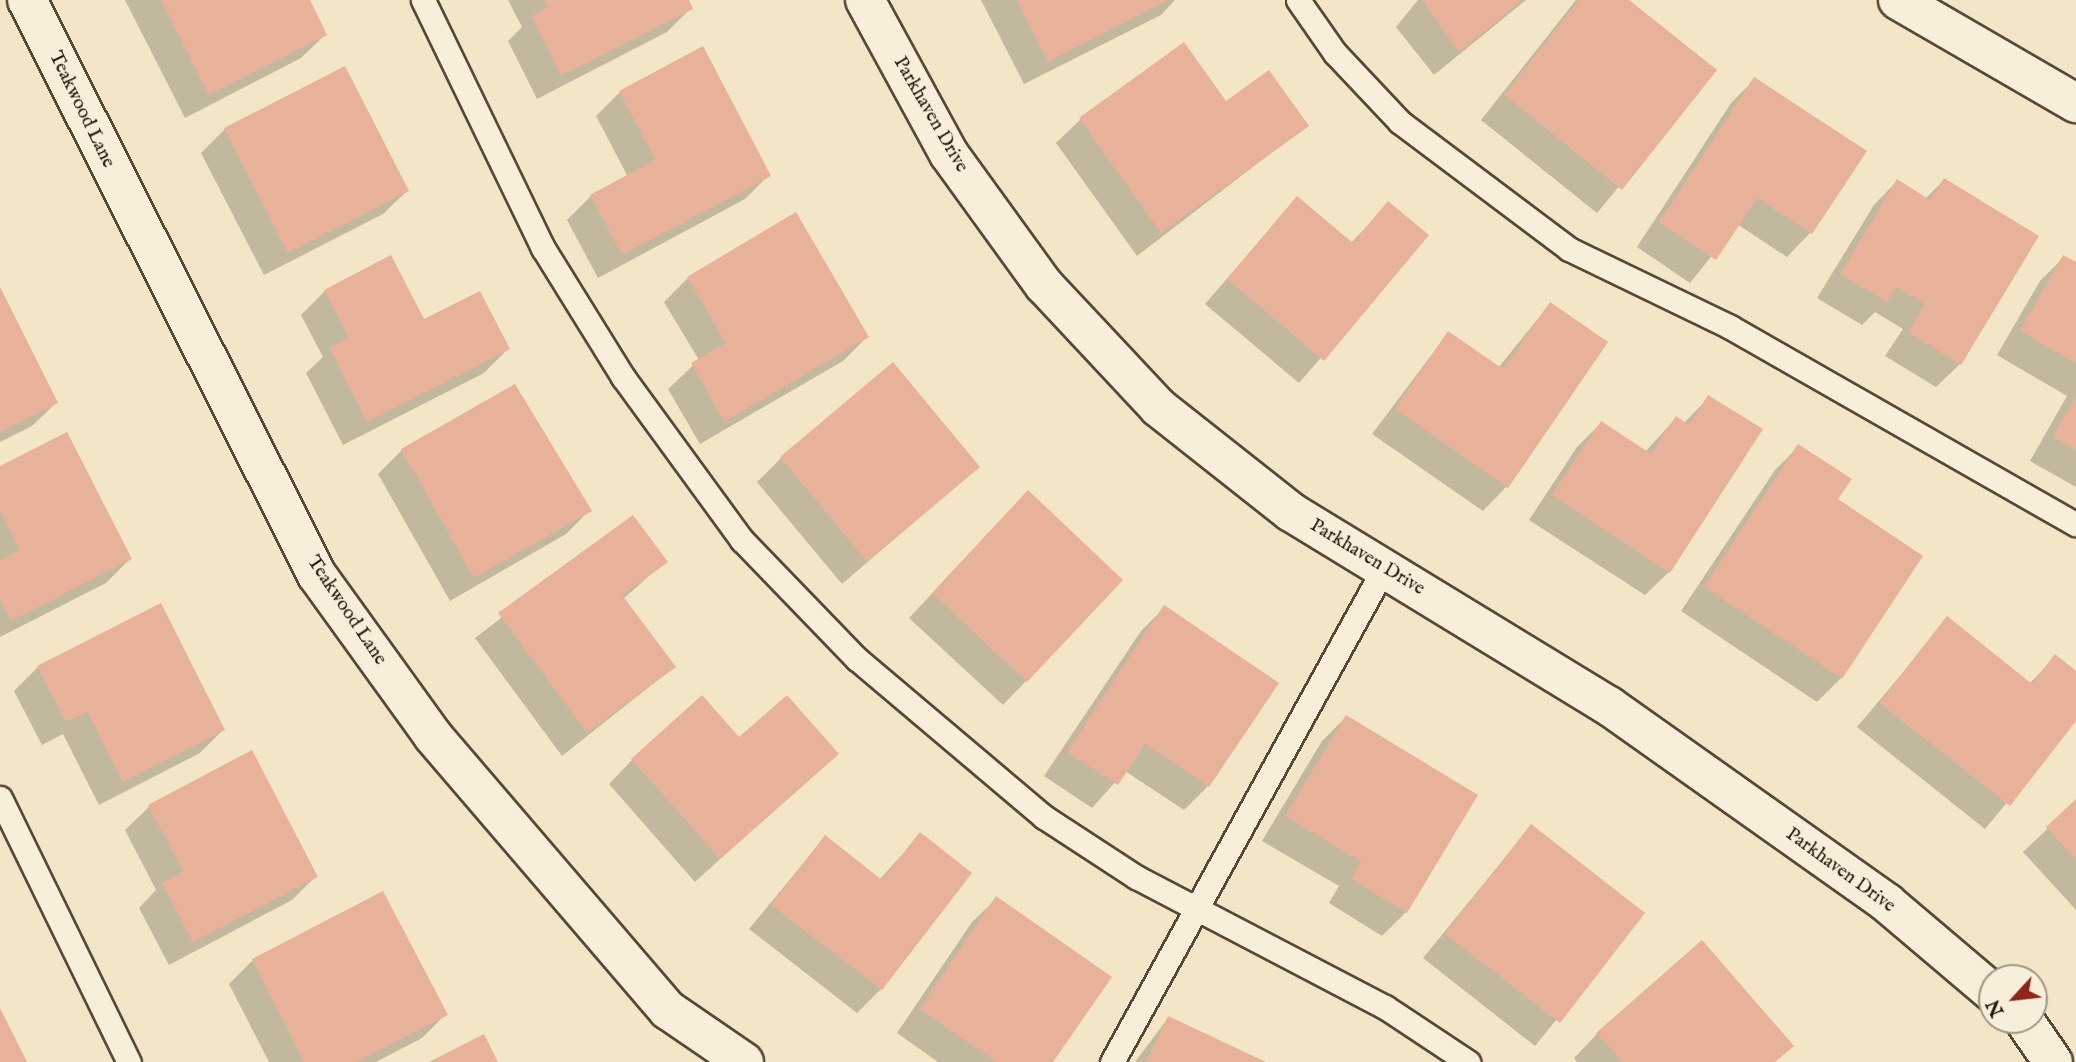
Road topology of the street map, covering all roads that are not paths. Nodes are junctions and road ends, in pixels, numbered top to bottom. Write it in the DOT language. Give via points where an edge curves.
graph roads {
  1 [pos="26,0"];
  2 [pos="423,0"];
  3 [pos="865,0"];
  4 [pos="1298,0"];
  5 [pos="1898,0"];
  6 [pos="2076,103"];
  7 [pos="2076,524"];
  8 [pos="1384,568"];
  9 [pos="0,798"];
  10 [pos="1197,909"];
  11 [pos="1978,980"];
  12 [pos="2034,1034"];
  13 [pos="728,1058"];
  14 [pos="130,1062"];
  15 [pos="1112,1062"];
  16 [pos="1468,1062"];
  17 [pos="2053,1062"];
  1 -- 13 [label="street, Teakwood Lane" via="317,575 433,736 561,887 667,1010"];
  2 -- 10 [label="lane" via="543,248 623,377 743,540 857,659 1044,817"];
  3 -- 8 [label="street, Parkhaven Drive" via="948,154 1044,285 1158,407 1291,512"];
  4 -- 7 [label="lane" via="1335,53 1400,122 1569,248 1730,327"];
  5 -- 6 [label="street"];
  8 -- 10 [label="lane"];
  8 -- 11 [label="street, Parkhaven Drive" via="1609,706 1886,903"];
  9 -- 14 [label="lane"];
  10 -- 15 [label="lane"];
  10 -- 16 [label="lane" via="1385,1007"];
  12 -- 17 [label="street"];
}
